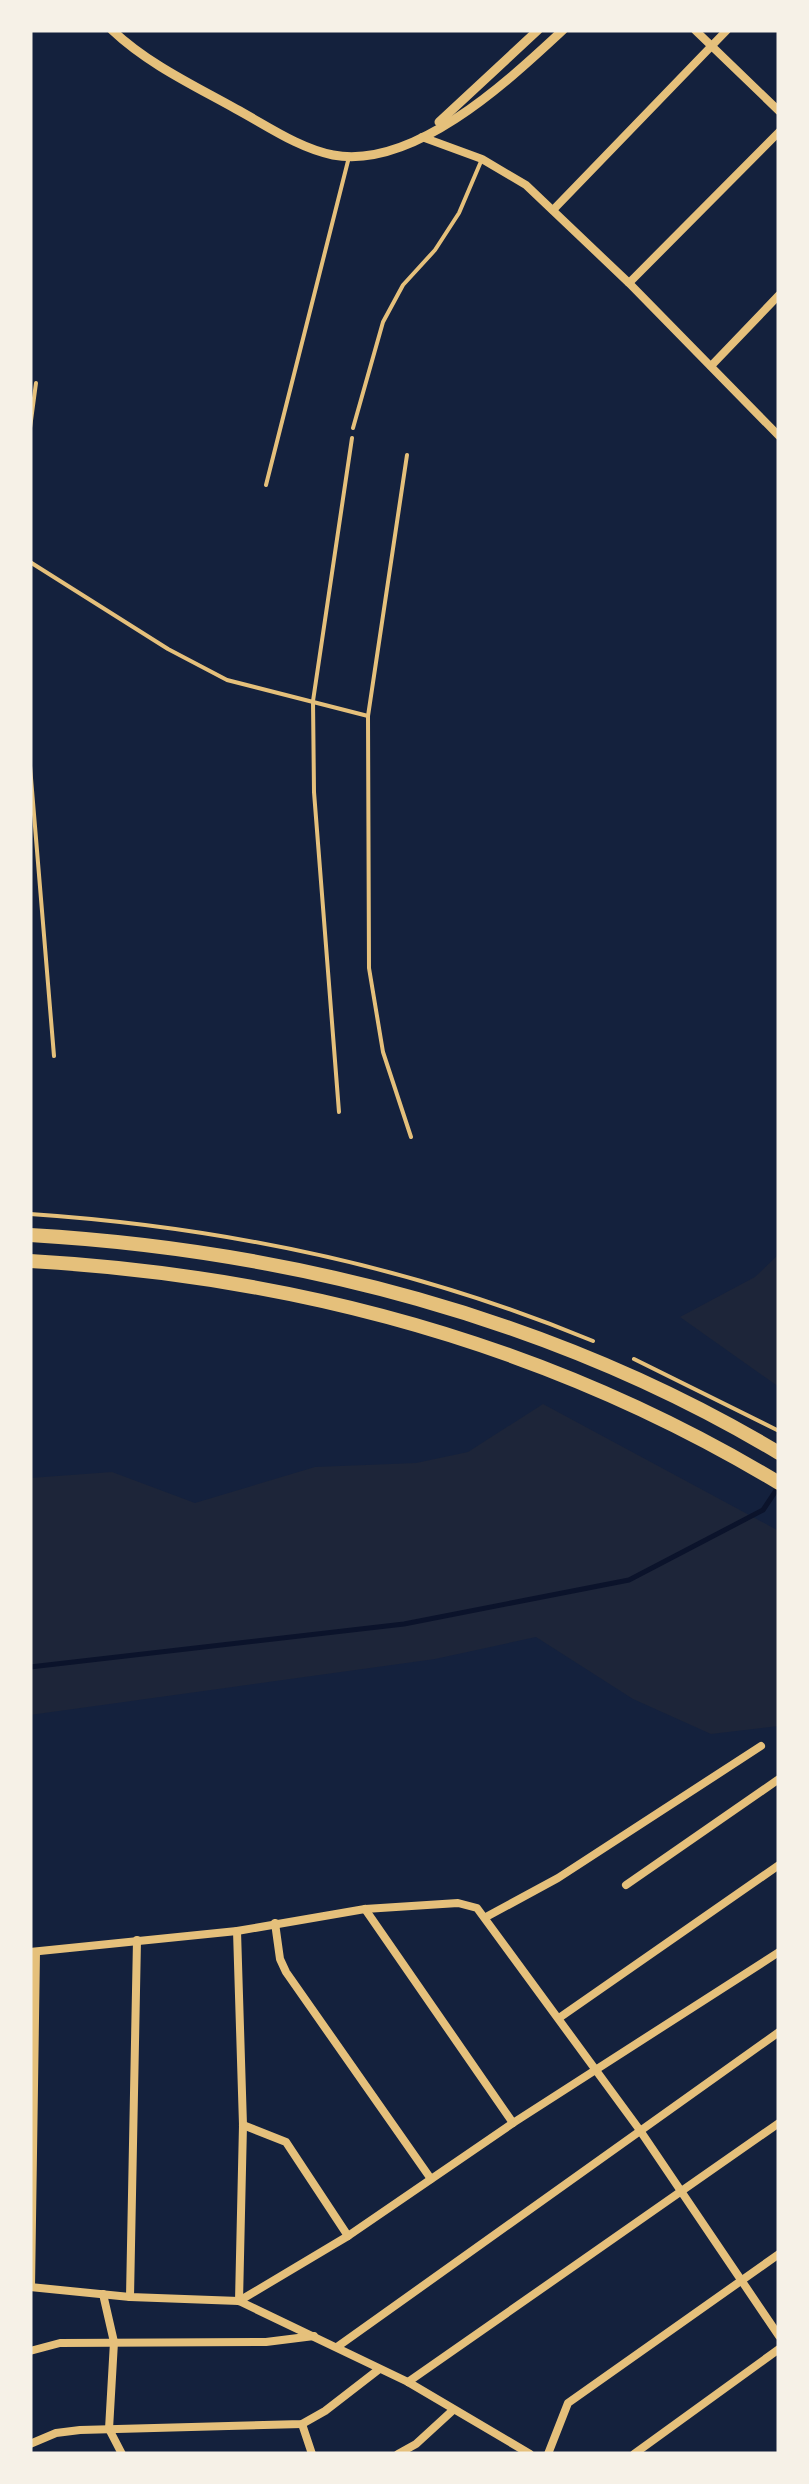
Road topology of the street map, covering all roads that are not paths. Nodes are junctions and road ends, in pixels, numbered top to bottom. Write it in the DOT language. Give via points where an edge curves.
graph roads {
  1 [pos="112,30"];
  2 [pos="538,30"];
  3 [pos="563,30"];
  4 [pos="695,30"];
  5 [pos="727,30"];
  6 [pos="712,46"];
  7 [pos="779,112"];
  8 [pos="779,132"];
  9 [pos="422,137"];
  10 [pos="349,157"];
  11 [pos="482,158"];
  12 [pos="554,210"];
  13 [pos="628,282"];
  14 [pos="779,295"];
  15 [pos="711,366"];
  16 [pos="353,428"];
  17 [pos="779,436"];
  18 [pos="266,485"];
  19 [pos="30,1235"];
  20 [pos="30,1260"];
  21 [pos="779,1453"];
  22 [pos="779,1483"];
  23 [pos="761,1746"];
  24 [pos="779,1780"];
  25 [pos="779,1865"];
  26 [pos="626,1885"];
  27 [pos="364,1910"];
  28 [pos="486,1917"];
  29 [pos="275,1923"];
  30 [pos="238,1931"];
  31 [pos="137,1940"];
  32 [pos="33,1952"];
  33 [pos="779,1952"];
  34 [pos="559,2018"];
  35 [pos="779,2032"];
  36 [pos="596,2071"];
  37 [pos="513,2123"];
  38 [pos="779,2123"];
  39 [pos="243,2126"];
  40 [pos="640,2129"];
  41 [pos="431,2180"];
  42 [pos="682,2190"];
  43 [pos="348,2236"];
  44 [pos="779,2254"];
  45 [pos="742,2280"];
  46 [pos="30,2287"];
  47 [pos="103,2294"];
  48 [pos="130,2297"];
  49 [pos="239,2302"];
  50 [pos="314,2336"];
  51 [pos="779,2336"];
  52 [pos="114,2342"];
  53 [pos="338,2347"];
  54 [pos="779,2348"];
  55 [pos="30,2351"];
  56 [pos="378,2370"];
  57 [pos="408,2382"];
  58 [pos="452,2411"];
  59 [pos="302,2424"];
  60 [pos="110,2429"];
  61 [pos="30,2444"];
  62 [pos="122,2454"];
  63 [pos="312,2454"];
  64 [pos="398,2454"];
  65 [pos="530,2454"];
  66 [pos="548,2454"];
  67 [pos="634,2454"];
  1 -- 10 [label="street" via="172,74 290,138"];
  2 -- 9 [label="street"];
  3 -- 9 [label="street" via="502,84"];
  4 -- 6 [label="street"];
  5 -- 6 [label="street"];
  6 -- 7 [label="street"];
  6 -- 12 [label="street"];
  8 -- 13 [label="street"];
  9 -- 10 [label="street"];
  9 -- 11 [label="street"];
  10 -- 18 [label="lane"];
  11 -- 12 [label="street"];
  11 -- 16 [label="lane" via="459,213 383,322"];
  12 -- 13 [label="street"];
  13 -- 15 [label="street"];
  14 -- 15 [label="street"];
  15 -- 17 [label="street"];
  19 -- 21 [label="highway" via="248,1259 375,1287 582,1356"];
  20 -- 22 [label="highway" via="206,1278 370,1310 575,1380"];
  23 -- 28 [label="street"];
  24 -- 26 [label="street"];
  25 -- 34 [label="street"];
  27 -- 28 [label="street" via="469,1904"];
  27 -- 29 [label="street"];
  27 -- 37 [label="street"];
  28 -- 34 [label="street"];
  29 -- 30 [label="street"];
  29 -- 41 [label="street" via="286,1972"];
  30 -- 31 [label="street"];
  30 -- 39 [label="street"];
  31 -- 32 [label="street"];
  31 -- 48 [label="street"];
  32 -- 46 [label="street"];
  33 -- 36 [label="street"];
  34 -- 36 [label="street"];
  35 -- 40 [label="street"];
  36 -- 37 [label="street"];
  36 -- 40 [label="street"];
  37 -- 41 [label="street"];
  38 -- 42 [label="street"];
  39 -- 43 [label="street" via="286,2142"];
  39 -- 49 [label="street"];
  40 -- 42 [label="street"];
  40 -- 53 [label="street"];
  41 -- 43 [label="street"];
  42 -- 45 [label="street"];
  42 -- 57 [label="street"];
  43 -- 49 [label="street"];
  44 -- 45 [label="street"];
  45 -- 51 [label="street"];
  45 -- 66 [label="street" via="568,2403"];
  46 -- 47 [label="street"];
  47 -- 48 [label="street"];
  47 -- 52 [label="street"];
  48 -- 49 [label="street"];
  49 -- 50 [label="street"];
  50 -- 52 [label="street"];
  50 -- 53 [label="street"];
  52 -- 55 [label="street"];
  52 -- 60 [label="street"];
  53 -- 56 [label="street"];
  54 -- 67 [label="street"];
  56 -- 57 [label="street"];
  56 -- 59 [label="street"];
  57 -- 58 [label="street"];
  58 -- 64 [label="street"];
  58 -- 65 [label="street"];
  59 -- 60 [label="street"];
  59 -- 63 [label="street"];
  60 -- 61 [label="street" via="56,2433"];
  60 -- 62 [label="street"];
}
